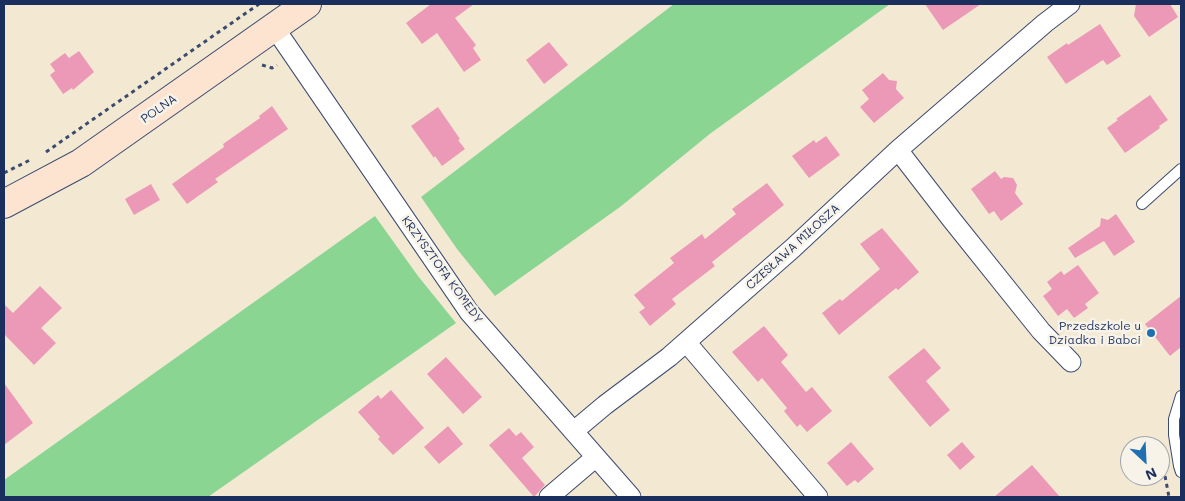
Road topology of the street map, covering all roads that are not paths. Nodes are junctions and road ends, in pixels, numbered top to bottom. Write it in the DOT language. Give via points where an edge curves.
graph roads {
  1 [pos="307,4"];
  2 [pos="1070,4"];
  3 [pos="274,27"];
  4 [pos="898,150"];
  5 [pos="1181,170"];
  6 [pos="4,204"];
  7 [pos="1142,204"];
  8 [pos="686,342"];
  9 [pos="1071,362"];
  10 [pos="1181,396"];
  11 [pos="574,431"];
  12 [pos="596,457"];
  13 [pos="1181,472"];
  14 [pos="549,497"];
  15 [pos="631,497"];
  16 [pos="818,497"];
  1 -- 3 [label="street, POLNA"];
  2 -- 4 [label="street, CZESŁAWA MIŁOSZA"];
  3 -- 6 [label="street, POLNA" via="81,163"];
  3 -- 11 [label="street, KRZYSZTOFA KOMEDY" via="470,312"];
  4 -- 8 [label="street, CZESŁAWA MIŁOSZA"];
  4 -- 9 [label="street" via="1041,330"];
  5 -- 7 [label="lane"];
  8 -- 11 [label="street, CZESŁAWA MIŁOSZA"];
  8 -- 16 [label="street"];
  10 -- 13 [label="lane" via="1174,419"];
  11 -- 12 [label="street, KRZYSZTOFA KOMEDY"];
  12 -- 14 [label="street"];
  12 -- 15 [label="street, KRZYSZTOFA KOMEDY"];
}
